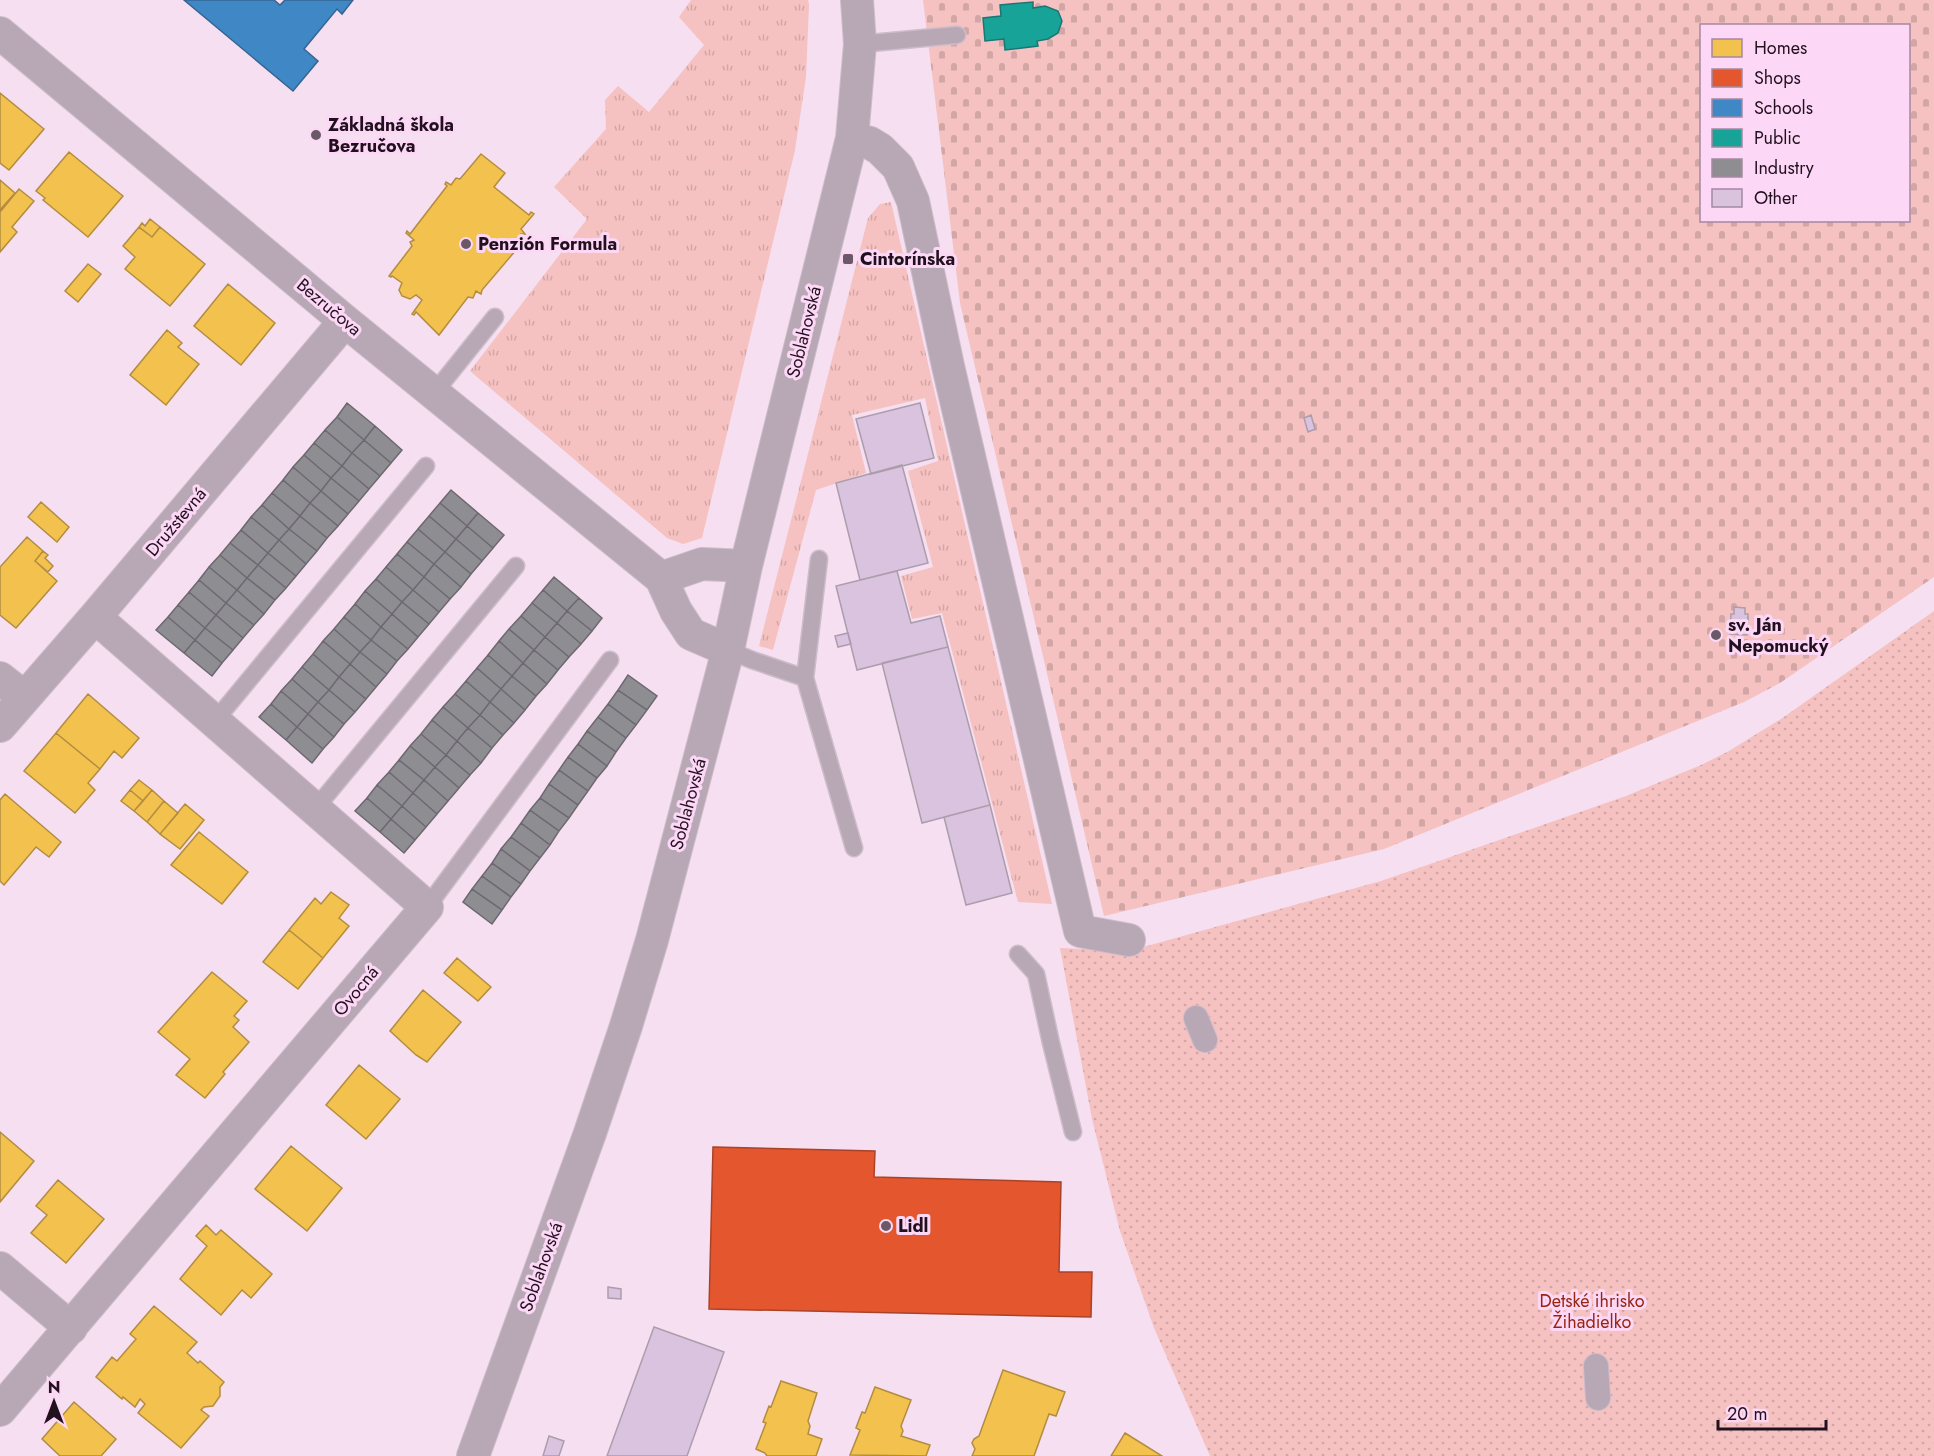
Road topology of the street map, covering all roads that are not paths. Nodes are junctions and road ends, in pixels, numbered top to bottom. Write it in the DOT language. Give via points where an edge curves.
graph roads {
  1 [pos="857,0"];
  2 [pos="0,33"];
  3 [pos="957,35"];
  4 [pos="860,44"];
  5 [pos="852,138"];
  6 [pos="495,317"];
  7 [pos="345,321"];
  8 [pos="434,393"];
  9 [pos="426,466"];
  10 [pos="819,560"];
  11 [pos="516,566"];
  12 [pos="746,566"];
  13 [pos="661,578"];
  14 [pos="95,617"];
  15 [pos="728,650"];
  16 [pos="610,660"];
  17 [pos="0,678"];
  18 [pos="805,678"];
  19 [pos="24,698"];
  20 [pos="214,722"];
  21 [pos="0,726"];
  22 [pos="315,809"];
  23 [pos="854,848"];
  24 [pos="427,907"];
  25 [pos="1129,940"];
  26 [pos="1018,954"];
  27 [pos="1196,1018"];
  28 [pos="1205,1040"];
  29 [pos="1073,1132"];
  30 [pos="0,1268"];
  31 [pos="71,1328"];
  32 [pos="1596,1366"];
  33 [pos="1598,1398"];
  34 [pos="0,1410"];
  35 [pos="473,1456"];
  1 -- 4 [label="street, Soblahovská"];
  2 -- 7 [label="street, Bezručova"];
  3 -- 4 [label="lane"];
  4 -- 5 [label="street, Soblahovská"];
  5 -- 12 [label="street, Soblahovská"];
  5 -- 25 [label="street" via="870,142 898,167 913,201 1080,931"];
  6 -- 8 [label="lane"];
  7 -- 8 [label="street, Bezručova"];
  7 -- 14 [label="street, Družstevná"];
  8 -- 13 [label="street, Bezručova"];
  9 -- 20 [label="lane"];
  10 -- 18 [label="lane"];
  11 -- 22 [label="lane"];
  12 -- 13 [label="street" via="702,564"];
  12 -- 15 [label="street, Soblahovská"];
  13 -- 15 [label="street, Bezručova" via="691,634"];
  14 -- 19 [label="street, Družstevná"];
  14 -- 20 [label="street"];
  15 -- 18 [label="lane"];
  15 -- 35 [label="street, Soblahovská" via="629,1016"];
  16 -- 24 [label="lane"];
  17 -- 19 [label="street"];
  18 -- 23 [label="lane"];
  19 -- 21 [label="street, Družstevná"];
  20 -- 22 [label="street"];
  22 -- 24 [label="street"];
  24 -- 31 [label="street, Ovocná"];
  26 -- 29 [label="lane" via="1036,974"];
  27 -- 28 [label="street"];
  30 -- 31 [label="street"];
  31 -- 34 [label="street, Ovocná"];
  32 -- 33 [label="street"];
}
